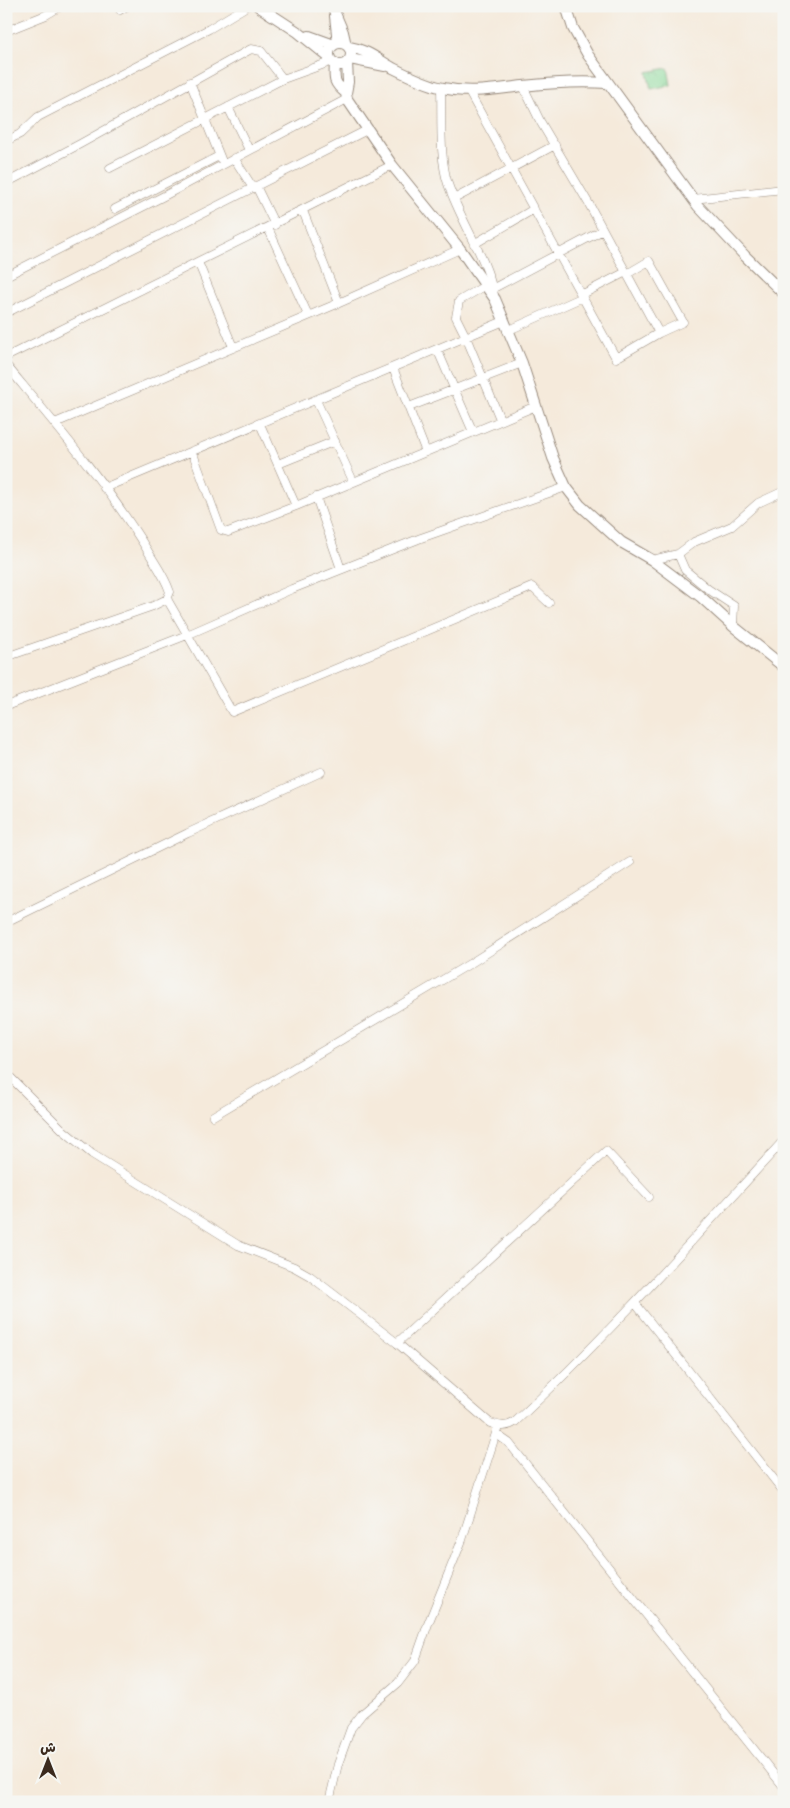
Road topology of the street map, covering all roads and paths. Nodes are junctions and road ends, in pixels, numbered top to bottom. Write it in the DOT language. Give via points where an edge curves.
graph roads {
  1 [pos="61,6"];
  2 [pos="247,6"];
  3 [pos="258,6"];
  4 [pos="566,6"];
  5 [pos="333,10"];
  6 [pos="6,31"];
  7 [pos="298,32"];
  8 [pos="342,45"];
  9 [pos="333,61"];
  10 [pos="348,61"];
  11 [pos="393,68"];
  12 [pos="283,79"];
  13 [pos="190,82"];
  14 [pos="607,83"];
  15 [pos="523,86"];
  16 [pos="441,88"];
  17 [pos="469,92"];
  18 [pos="347,96"];
  19 [pos="228,107"];
  20 [pos="204,119"];
  21 [pos="367,130"];
  22 [pos="6,141"];
  23 [pos="555,145"];
  24 [pos="249,150"];
  25 [pos="219,156"];
  26 [pos="234,158"];
  27 [pos="223,165"];
  28 [pos="392,166"];
  29 [pos="110,168"];
  30 [pos="511,168"];
  31 [pos="6,183"];
  32 [pos="254,187"];
  33 [pos="784,189"];
  34 [pos="454,199"];
  35 [pos="693,199"];
  36 [pos="116,209"];
  37 [pos="534,209"];
  38 [pos="303,211"];
  39 [pos="271,226"];
  40 [pos="603,230"];
  41 [pos="474,244"];
  42 [pos="460,249"];
  43 [pos="558,254"];
  44 [pos="198,262"];
  45 [pos="627,273"];
  46 [pos="6,276"];
  47 [pos="491,291"];
  48 [pos="784,294"];
  49 [pos="582,296"];
  50 [pos="339,303"];
  51 [pos="6,313"];
  52 [pos="308,315"];
  53 [pos="505,326"];
  54 [pos="659,333"];
  55 [pos="466,337"];
  56 [pos="233,347"];
  57 [pos="437,350"];
  58 [pos="6,357"];
  59 [pos="522,364"];
  60 [pos="6,365"];
  61 [pos="393,368"];
  62 [pos="483,378"];
  63 [pos="454,390"];
  64 [pos="316,400"];
  65 [pos="536,406"];
  66 [pos="409,407"];
  67 [pos="500,420"];
  68 [pos="55,423"];
  69 [pos="260,424"];
  70 [pos="473,432"];
  71 [pos="335,441"];
  72 [pos="192,452"];
  73 [pos="426,452"];
  74 [pos="278,464"];
  75 [pos="353,481"];
  76 [pos="566,486"];
  77 [pos="104,488"];
  78 [pos="784,491"];
  79 [pos="316,497"];
  80 [pos="296,506"];
  81 [pos="678,554"];
  82 [pos="652,560"];
  83 [pos="341,569"];
  84 [pos="167,599"];
  85 [pos="549,603"];
  86 [pos="732,626"];
  87 [pos="187,635"];
  88 [pos="6,657"];
  89 [pos="784,667"];
  90 [pos="6,706"];
  91 [pos="321,772"];
  92 [pos="630,862"];
  93 [pos="6,922"];
  94 [pos="6,1073"];
  95 [pos="213,1116"];
  96 [pos="784,1140"];
  97 [pos="649,1197"];
  98 [pos="636,1303"];
  99 [pos="397,1344"];
  100 [pos="497,1430"];
  101 [pos="784,1492"];
  102 [pos="784,1787"];
  103 [pos="331,1800"];
  1 -- 6 [label="street"];
  2 -- 22 [label="street" via="38,117 20,134"];
  3 -- 7 [label="street"];
  4 -- 14 [label="street" via="575,33"];
  5 -- 8 [label="street"];
  7 -- 8 [label="street"];
  7 -- 9 [label="street"];
  8 -- 9 [label="street" via="331,49"];
  8 -- 10 [label="street" via="351,55"];
  8 -- 11 [label="street" via="362,49"];
  9 -- 10 [label="street" via="339,64"];
  9 -- 12 [label="street"];
  9 -- 18 [label="street" via="336,85"];
  10 -- 11 [label="street"];
  10 -- 18 [label="street"];
  11 -- 16 [label="street"];
  12 -- 13 [label="street" via="261,51 254,48"];
  12 -- 19 [label="street"];
  13 -- 20 [label="street"];
  13 -- 31 [label="street"];
  14 -- 15 [label="street"];
  14 -- 35 [label="street"];
  15 -- 17 [label="street"];
  15 -- 23 [label="street"];
  16 -- 17 [label="street"];
  16 -- 34 [label="street" via="445,173"];
  17 -- 30 [label="street"];
  18 -- 21 [label="street"];
  18 -- 24 [label="street"];
  19 -- 20 [label="street"];
  19 -- 24 [label="street"];
  20 -- 25 [label="street"];
  20 -- 29 [label="street"];
  21 -- 28 [label="street"];
  21 -- 32 [label="street"];
  23 -- 30 [label="street"];
  23 -- 40 [label="street"];
  24 -- 26 [label="street"];
  25 -- 27 [label="street"];
  25 -- 36 [label="street"];
  26 -- 27 [label="street"];
  26 -- 32 [label="street"];
  27 -- 46 [label="street"];
  28 -- 38 [label="street"];
  28 -- 42 [label="street"];
  30 -- 34 [label="street"];
  30 -- 37 [label="street"];
  32 -- 39 [label="street"];
  32 -- 51 [label="street"];
  33 -- 35 [label="street"];
  34 -- 41 [label="street"];
  35 -- 48 [label="street"];
  37 -- 41 [label="street"];
  37 -- 43 [label="street"];
  38 -- 39 [label="street"];
  38 -- 50 [label="street"];
  39 -- 44 [label="street"];
  39 -- 52 [label="street"];
  40 -- 43 [label="street"];
  40 -- 45 [label="street"];
  41 -- 47 [label="street" via="482,258"];
  42 -- 47 [label="street"];
  42 -- 50 [label="street"];
  43 -- 47 [label="street"];
  43 -- 49 [label="street"];
  44 -- 56 [label="street"];
  44 -- 58 [label="street"];
  45 -- 49 [label="street"];
  45 -- 54 [label="street"];
  45 -- 54 [label="street" via="649,261 683,322"];
  47 -- 53 [label="street"];
  47 -- 55 [label="street" via="459,301 456,317"];
  49 -- 53 [label="street"];
  49 -- 54 [label="street" via="616,358"];
  50 -- 52 [label="street"];
  52 -- 56 [label="street"];
  53 -- 55 [label="street"];
  53 -- 59 [label="street"];
  55 -- 57 [label="street"];
  55 -- 62 [label="street"];
  56 -- 68 [label="street"];
  57 -- 61 [label="street"];
  57 -- 63 [label="street"];
  59 -- 62 [label="street"];
  59 -- 65 [label="street"];
  60 -- 68 [label="street"];
  61 -- 64 [label="street"];
  61 -- 66 [label="street"];
  62 -- 63 [label="street"];
  62 -- 67 [label="street"];
  63 -- 66 [label="street"];
  63 -- 70 [label="street"];
  64 -- 69 [label="street"];
  64 -- 71 [label="street"];
  65 -- 67 [label="street"];
  65 -- 76 [label="street"];
  66 -- 73 [label="street"];
  67 -- 70 [label="street"];
  68 -- 77 [label="street"];
  69 -- 72 [label="street"];
  69 -- 74 [label="street"];
  70 -- 73 [label="street"];
  71 -- 74 [label="street"];
  71 -- 75 [label="street"];
  72 -- 77 [label="street"];
  72 -- 80 [label="street" via="224,532"];
  73 -- 75 [label="street"];
  74 -- 80 [label="street"];
  75 -- 79 [label="street"];
  76 -- 82 [label="street" via="580,505 619,541"];
  76 -- 83 [label="street"];
  77 -- 84 [label="street" via="160,572 169,589"];
  78 -- 81 [label="street" via="758,503 732,526 694,542"];
  79 -- 80 [label="street"];
  79 -- 83 [label="street"];
  81 -- 82 [label="street"];
  81 -- 86 [label="street" via="685,570 734,606"];
  82 -- 86 [label="street" via="701,597"];
  83 -- 87 [label="street"];
  84 -- 87 [label="street"];
  84 -- 88 [label="street"];
  85 -- 87 [label="street" via="532,587 232,712"];
  86 -- 89 [label="street"];
  87 -- 90 [label="street"];
  91 -- 93 [label="street"];
  92 -- 95 [label="street" via="471,963"];
  94 -- 99 [label="street" via="92,1154 231,1241 310,1276"];
  96 -- 98 [label="street"];
  97 -- 99 [label="street" via="606,1151"];
  98 -- 100 [label="street" via="515,1422"];
  98 -- 101 [label="street"];
  99 -- 100 [label="street"];
  100 -- 102 [label="street"];
  100 -- 103 [label="street" via="462,1540 415,1661 398,1683 362,1714 351,1728 338,1764"];
}
